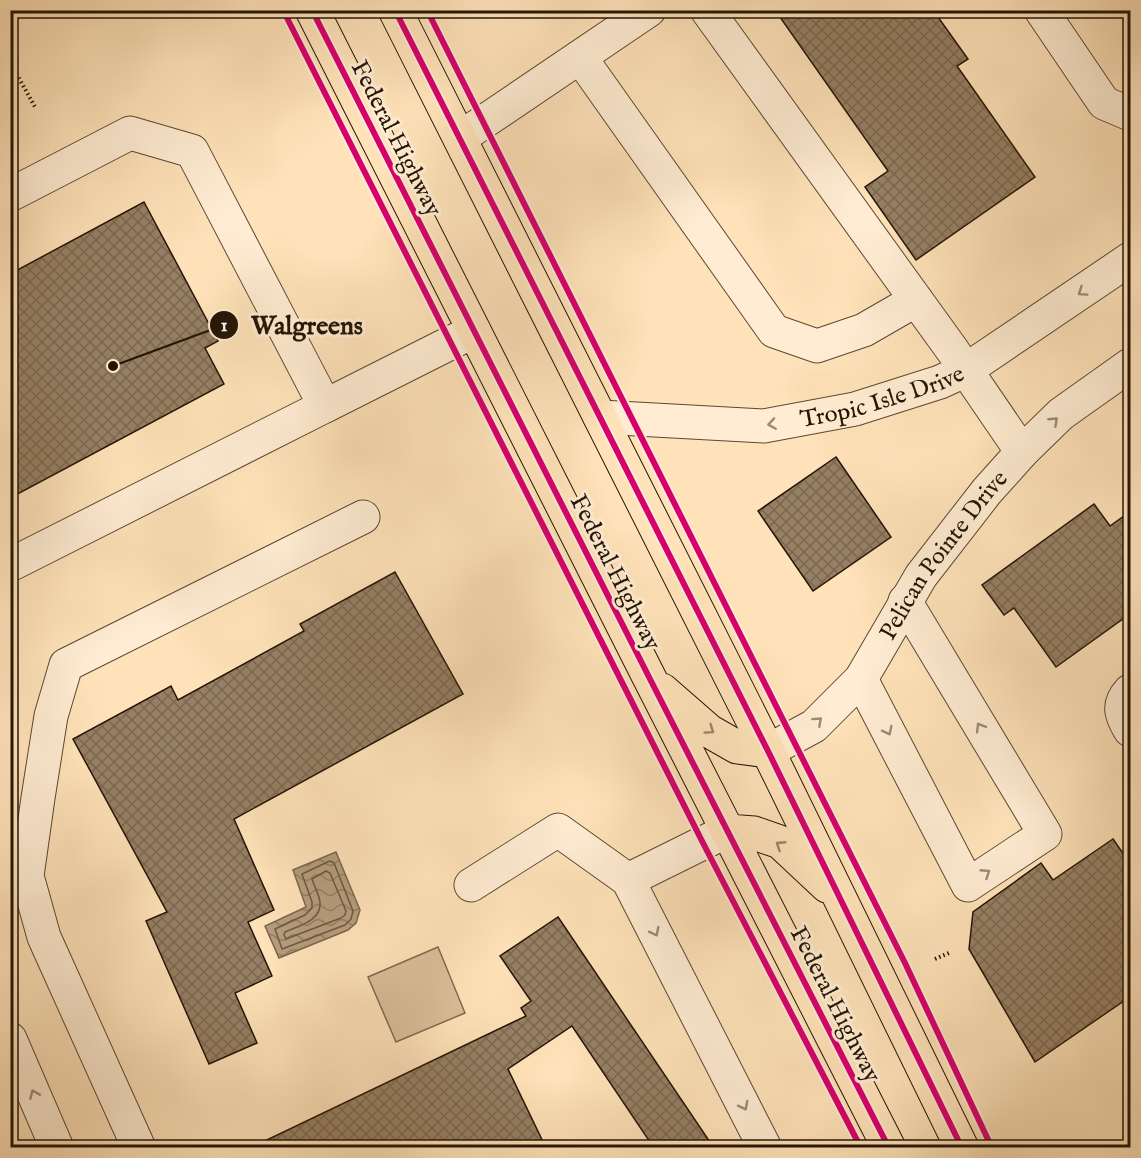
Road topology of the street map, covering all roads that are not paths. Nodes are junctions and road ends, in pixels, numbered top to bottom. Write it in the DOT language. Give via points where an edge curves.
graph roads {
  1 [pos="312,10"];
  2 [pos="395,10"];
  3 [pos="649,10"];
  4 [pos="707,10"];
  5 [pos="1041,10"];
  6 [pos="580,57"];
  7 [pos="1131,114"];
  8 [pos="460,138"];
  9 [pos="10,195"];
  10 [pos="1131,259"];
  11 [pos="916,300"];
  12 [pos="474,331"];
  13 [pos="1131,365"];
  14 [pos="966,370"];
  15 [pos="325,406"];
  16 [pos="600,417"];
  17 [pos="1022,452"];
  18 [pos="363,517"];
  19 [pos="10,564"];
  20 [pos="905,602"];
  21 [pos="650,679"];
  22 [pos="861,679"];
  23 [pos="1131,691"];
  24 [pos="1131,730"];
  25 [pos="768,752"];
  26 [pos="727,831"];
  27 [pos="19,877"];
  28 [pos="628,880"];
  29 [pos="471,885"];
  30 [pos="840,897"];
  31 [pos="10,1039"];
  32 [pos="57,1148"];
  33 [pos="139,1148"];
  34 [pos="765,1148"];
  35 [pos="889,1148"];
  36 [pos="962,1148"];
  1 -- 12 [label="main road, Federal Highway"];
  2 -- 8 [label="main road, Federal Highway"];
  3 -- 6 [label="street"];
  4 -- 11 [label="street"];
  5 -- 7 [label="street" via="1104,103"];
  6 -- 8 [label="street"];
  6 -- 11 [label="street" via="774,332 817,346 864,330"];
  8 -- 16 [label="main road, Federal Highway"];
  9 -- 15 [label="street" via="130,133 192,152"];
  10 -- 14 [label="street, Tropic Isle Drive, one-way"];
  11 -- 14 [label="street"];
  12 -- 15 [label="street"];
  12 -- 21 [label="main road, Federal Highway"];
  17 -- 13 [label="street, Pelican Pointe Drive, one-way" via="1061,414"];
  14 -- 16 [label="street, Tropic Isle Drive, one-way" via="855,408 764,426"];
  14 -- 17 [label="street"];
  15 -- 19 [label="street"];
  16 -- 25 [label="main road, Federal Highway"];
  17 -- 20 [label="street, Pelican Pointe Drive" via="987,491"];
  18 -- 27 [label="street" via="66,665 51,716 38,798"];
  20 -- 22 [label="street, Pelican Pointe Drive"];
  22 -- 20 [label="street, one-way" via="968,885 1045,834"];
  21 -- 25 [label="main road, one-way" via="709,731 737,747"];
  21 -- 26 [label="main road, Federal Highway"];
  25 -- 22 [label="street, Pelican Pointe Drive, one-way" via="814,726"];
  23 -- 24 [label="street" via="1120,713"];
  25 -- 30 [label="main road, Federal Highway"];
  26 -- 28 [label="street"];
  30 -- 26 [label="main road, one-way" via="780,843 754,833"];
  26 -- 35 [label="main road, Federal Highway"];
  27 -- 33 [label="street"];
  28 -- 29 [label="street" via="558,830"];
  28 -- 34 [label="street, one-way"];
  30 -- 36 [label="main road, Federal Highway"];
  32 -- 31 [label="street, one-way"];
}
